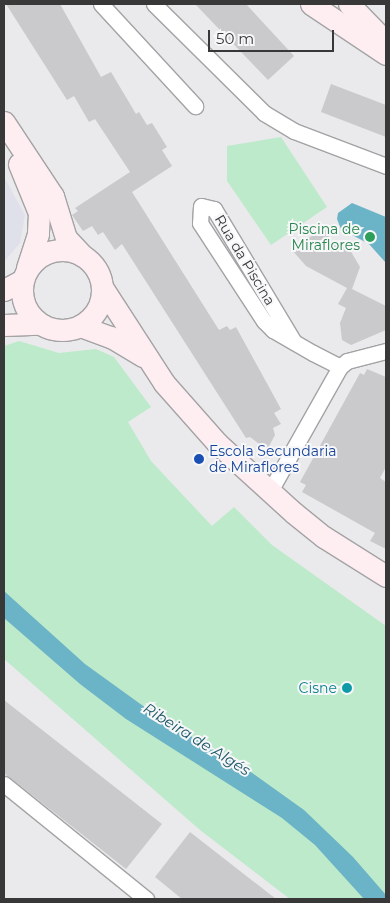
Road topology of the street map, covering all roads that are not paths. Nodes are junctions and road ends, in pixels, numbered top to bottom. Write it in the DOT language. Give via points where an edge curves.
graph roads {
  1 [pos="101,4"];
  2 [pos="154,4"];
  3 [pos="310,4"];
  4 [pos="349,4"];
  5 [pos="386,42"];
  6 [pos="386,54"];
  7 [pos="195,106"];
  8 [pos="4,122"];
  9 [pos="4,141"];
  10 [pos="386,166"];
  11 [pos="83,256"];
  12 [pos="24,276"];
  13 [pos="102,287"];
  14 [pos="4,290"];
  15 [pos="4,324"];
  16 [pos="38,324"];
  17 [pos="80,326"];
  18 [pos="294,342"];
  19 [pos="386,351"];
  20 [pos="148,360"];
  21 [pos="340,367"];
  22 [pos="270,491"];
  23 [pos="386,576"];
  24 [pos="4,784"];
  25 [pos="146,899"];
  1 -- 7 [label="street"];
  2 -- 10 [label="street" via="264,113 294,131"];
  3 -- 6 [label="street" via="340,27"];
  4 -- 5 [label="street"];
  8 -- 11 [label="street" via="53,196 66,238"];
  9 -- 12 [label="street" via="26,177 39,213 34,250"];
  11 -- 12 [label="street" via="69,251 54,251 33,262"];
  11 -- 13 [label="street" via="95,269"];
  12 -- 14 [label="street"];
  12 -- 16 [label="street" via="22,299"];
  13 -- 17 [label="street" via="95,313"];
  13 -- 20 [label="street"];
  15 -- 16 [label="street"];
  16 -- 17 [label="street" via="50,329 68,330"];
  17 -- 20 [label="street" via="112,337"];
  18 -- 18 [label="street, Rua da Piscina" via="264,322 200,223 201,206 214,209"];
  18 -- 21 [label="street, Rua da Piscina"];
  19 -- 21 [label="street" via="347,361"];
  20 -- 22 [label="street" via="205,430"];
  21 -- 22 [label="street"];
  22 -- 23 [label="street" via="324,537"];
  24 -- 25 [label="street"];
}
